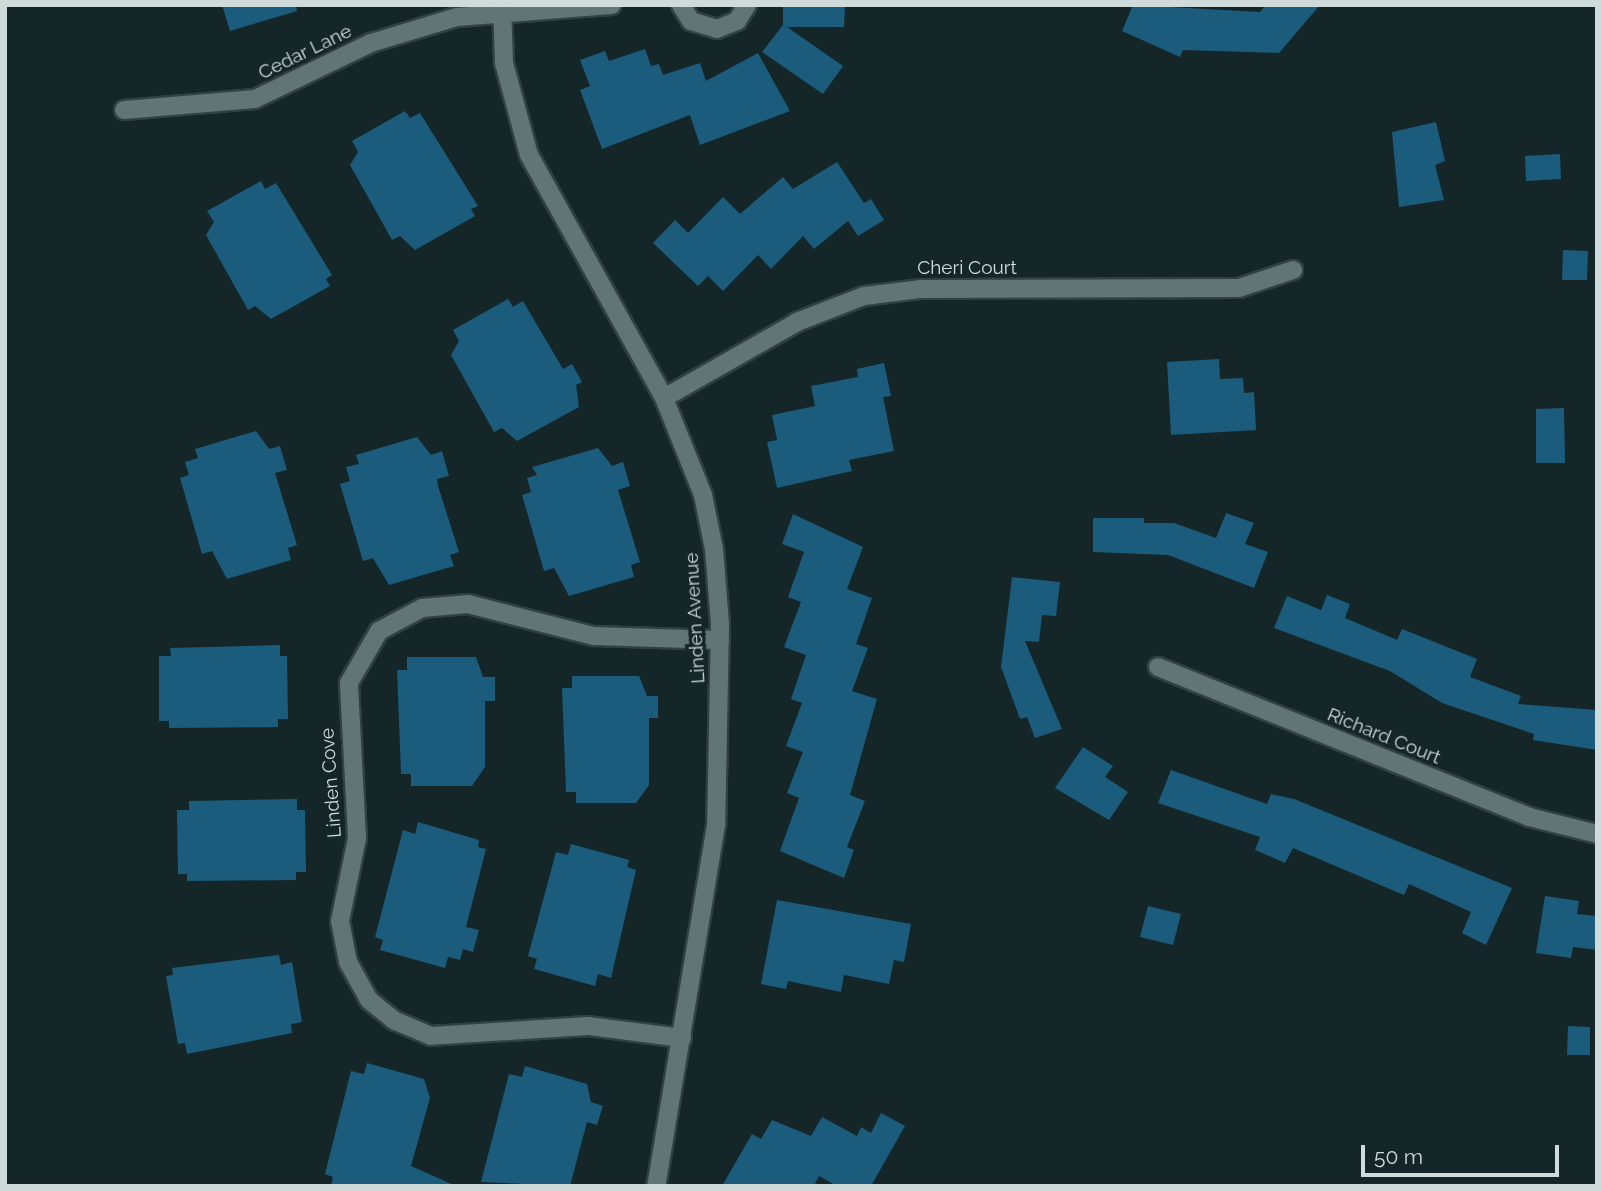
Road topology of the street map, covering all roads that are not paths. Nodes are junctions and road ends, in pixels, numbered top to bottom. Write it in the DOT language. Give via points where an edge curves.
graph roads {
  1 [pos="612,5"];
  2 [pos="681,5"];
  3 [pos="747,5"];
  4 [pos="502,9"];
  5 [pos="124,110"];
  6 [pos="1293,270"];
  7 [pos="664,398"];
  8 [pos="720,640"];
  9 [pos="1158,667"];
  10 [pos="1597,834"];
  11 [pos="682,1038"];
  12 [pos="656,1186"];
  1 -- 4 [label="street, Cedar Lane"];
  2 -- 3 [label="street" via="691,21 717,29 737,21"];
  4 -- 5 [label="street, Cedar Lane" via="413,26 255,99"];
  4 -- 7 [label="street, Linden Avenue" via="504,63 529,155"];
  6 -- 7 [label="street, Cheri Court" via="1239,288 920,289 864,296 797,322"];
  7 -- 8 [label="street, Linden Avenue" via="703,495 714,549"];
  8 -- 11 [label="street, Linden Avenue" via="716,825"];
  8 -- 11 [label="street, Linden Cove" via="594,636 468,604 422,608 379,631 349,683 357,838 340,921 348,962 369,1000 395,1021 431,1036 588,1026"];
  9 -- 10 [label="street, Richard Court" via="1529,817"];
  11 -- 12 [label="street, Linden Avenue"];
}
